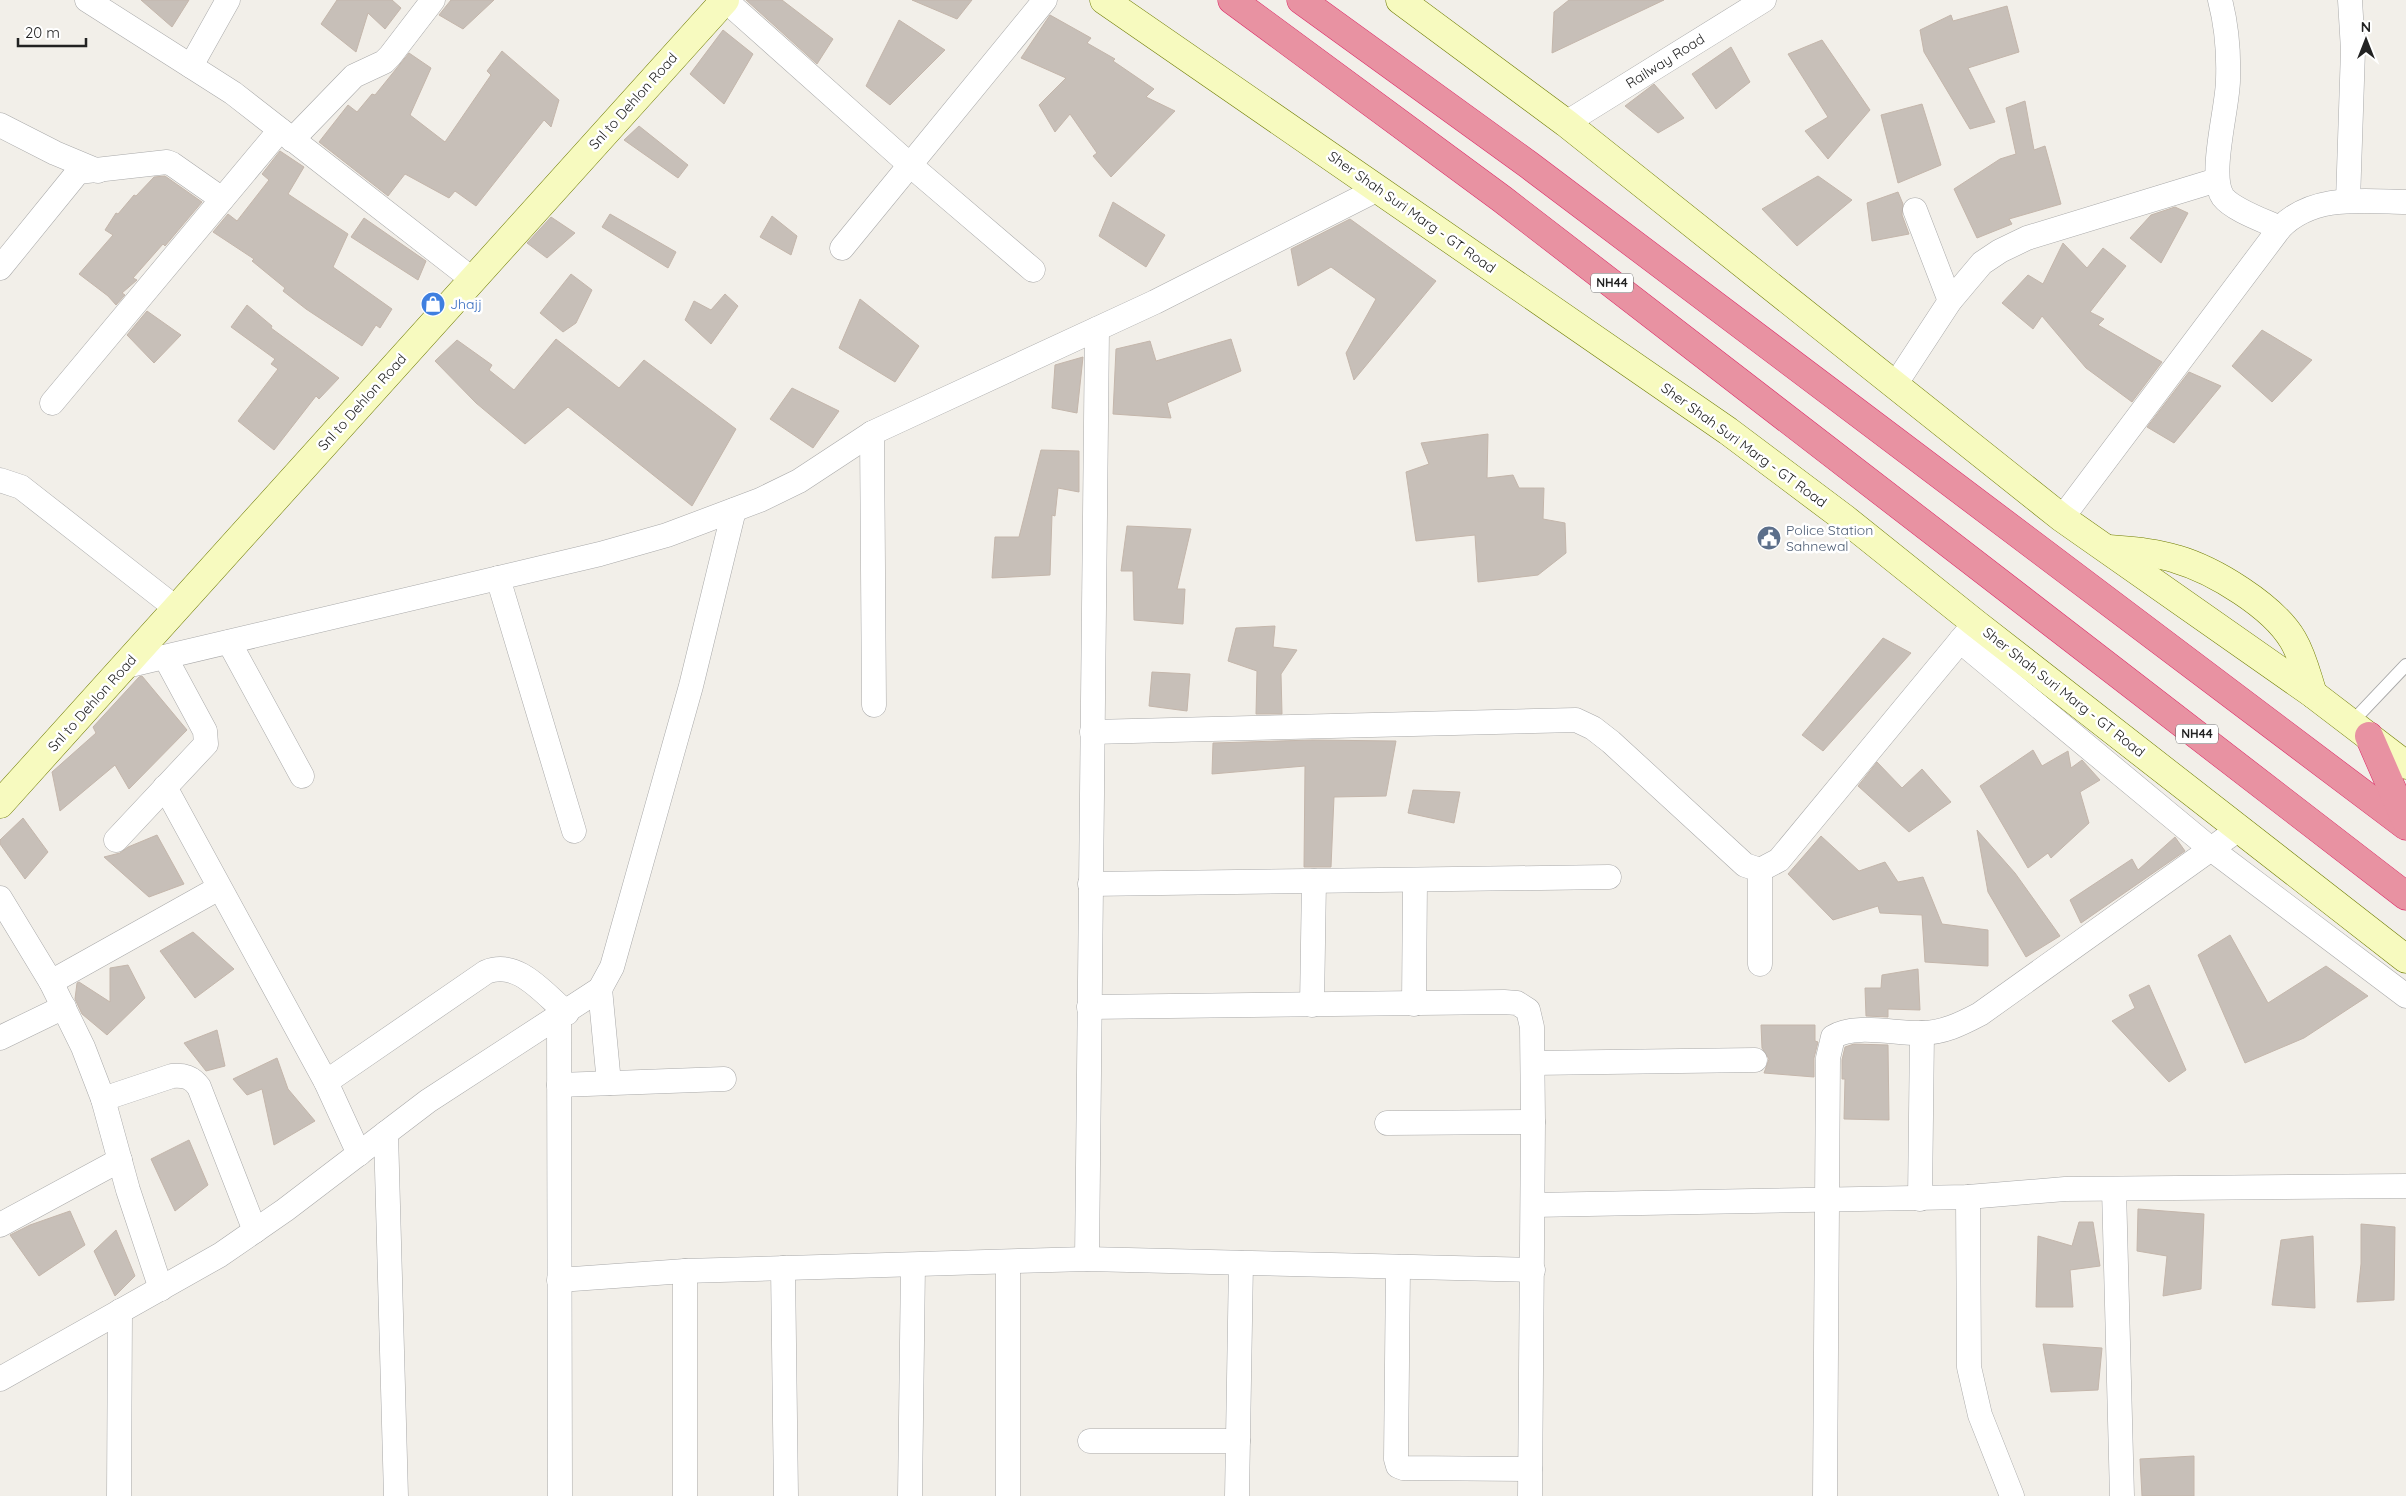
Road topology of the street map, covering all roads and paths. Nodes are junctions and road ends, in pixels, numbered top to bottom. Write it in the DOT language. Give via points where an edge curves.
graph roads {
  1 [pos="87,0"];
  2 [pos="228,0"];
  3 [pos="433,0"];
  4 [pos="725,0"];
  5 [pos="1045,0"];
  6 [pos="1104,0"];
  7 [pos="1232,0"];
  8 [pos="1301,0"];
  9 [pos="1400,0"];
  10 [pos="1764,0"];
  11 [pos="2220,0"];
  12 [pos="2350,0"];
  13 [pos="191,66"];
  14 [pos="1566,123"];
  15 [pos="0,126"];
  16 [pos="286,135"];
  17 [pos="910,165"];
  18 [pos="98,171"];
  19 [pos="2217,180"];
  20 [pos="1378,188"];
  21 [pos="222,199"];
  22 [pos="2348,201"];
  23 [pos="2406,202"];
  24 [pos="1915,210"];
  25 [pos="2280,228"];
  26 [pos="842,248"];
  27 [pos="0,268"];
  28 [pos="1033,270"];
  29 [pos="472,279"];
  30 [pos="1950,301"];
  31 [pos="1098,329"];
  32 [pos="1895,385"];
  33 [pos="52,403"];
  34 [pos="872,433"];
  35 [pos="0,480"];
  36 [pos="734,510"];
  37 [pos="2062,518"];
  38 [pos="2107,549"];
  39 [pos="498,578"];
  40 [pos="177,609"];
  41 [pos="1967,632"];
  42 [pos="229,642"];
  43 [pos="165,657"];
  44 [pos="2406,665"];
  45 [pos="126,666"];
  46 [pos="2313,694"];
  47 [pos="874,705"];
  48 [pos="2360,730"];
  49 [pos="1092,732"];
  50 [pos="2406,765"];
  51 [pos="302,776"];
  52 [pos="165,787"];
  53 [pos="0,804"];
  54 [pos="2406,821"];
  55 [pos="2406,826"];
  56 [pos="2239,829"];
  57 [pos="574,831"];
  58 [pos="116,840"];
  59 [pos="2211,849"];
  60 [pos="1760,870"];
  61 [pos="2295,873"];
  62 [pos="1609,877"];
  63 [pos="1415,880"];
  64 [pos="1314,881"];
  65 [pos="1090,884"];
  66 [pos="219,888"];
  67 [pos="2272,895"];
  68 [pos="2406,896"];
  69 [pos="0,898"];
  70 [pos="2406,960"];
  71 [pos="1760,964"];
  72 [pos="51,982"];
  73 [pos="600,989"];
  74 [pos="2406,996"];
  75 [pos="1414,1004"];
  76 [pos="1312,1005"];
  77 [pos="64,1006"];
  78 [pos="1089,1007"];
  79 [pos="563,1016"];
  80 [pos="1922,1033"];
  81 [pos="0,1038"];
  82 [pos="1755,1060"];
  83 [pos="1533,1062"];
  84 [pos="724,1078"];
  85 [pos="326,1082"];
  86 [pos="609,1083"];
  87 [pos="559,1085"];
  88 [pos="103,1099"];
  89 [pos="1386,1122"];
  90 [pos="1533,1122"];
  91 [pos="386,1133"];
  92 [pos="359,1154"];
  93 [pos="120,1160"];
  94 [pos="2406,1186"];
  95 [pos="2114,1189"];
  96 [pos="1968,1197"];
  97 [pos="1826,1199"];
  98 [pos="1920,1199"];
  99 [pos="1533,1205"];
  100 [pos="0,1225"];
  101 [pos="255,1231"];
  102 [pos="1087,1260"];
  103 [pos="1008,1262"];
  104 [pos="1241,1263"];
  105 [pos="913,1265"];
  106 [pos="1398,1267"];
  107 [pos="783,1268"];
  108 [pos="1533,1270"];
  109 [pos="686,1271"];
  110 [pos="559,1280"];
  111 [pos="161,1288"];
  112 [pos="120,1311"];
  113 [pos="0,1379"];
  114 [pos="1090,1441"];
  115 [pos="1238,1441"];
  116 [pos="1530,1469"];
  117 [pos="119,1496"];
  118 [pos="396,1496"];
  119 [pos="560,1496"];
  120 [pos="686,1496"];
  121 [pos="786,1496"];
  122 [pos="910,1496"];
  123 [pos="1008,1496"];
  124 [pos="1237,1496"];
  125 [pos="1530,1496"];
  126 [pos="1825,1496"];
  127 [pos="2012,1496"];
  128 [pos="2122,1496"];
  1 -- 13 [label="street"];
  2 -- 13 [label="street"];
  3 -- 16 [label="street" via="384,62 354,76"];
  4 -- 17 [label="street"];
  4 -- 29 [label="street, Snl to Dehlon Road"];
  5 -- 17 [label="street"];
  6 -- 20 [label="street, Sher Shah Suri Marg - GT Road"];
  7 -- 68 [label="highway, NH44" via="1510,205"];
  8 -- 55 [label="highway" via="1537,171"];
  9 -- 14 [label="street"];
  10 -- 14 [label="street, Railway Road"];
  11 -- 19 [label="street" via="2228,39 2229,66"];
  12 -- 22 [label="street" via="2354,50"];
  13 -- 16 [label="street" via="233,93"];
  14 -- 32 [label="street"];
  15 -- 18 [label="street"];
  16 -- 21 [label="street"];
  16 -- 29 [label="street"];
  17 -- 26 [label="street"];
  17 -- 28 [label="street"];
  18 -- 21 [label="street" via="160,162 172,164"];
  18 -- 27 [label="street" via="84,171 74,176"];
  19 -- 25 [label="street" via="2222,196 2230,204"];
  19 -- 30 [label="street" via="2027,238 1982,263"];
  20 -- 31 [label="street"];
  20 -- 41 [label="street, Sher Shah Suri Marg - GT Road" via="1728,431 1844,518"];
  21 -- 33 [label="street"];
  22 -- 23 [label="street"];
  22 -- 25 [label="street" via="2306,209"];
  24 -- 30 [label="street"];
  25 -- 37 [label="street"];
  29 -- 40 [label="street, Snl to Dehlon Road"];
  30 -- 32 [label="street"];
  31 -- 34 [label="street"];
  31 -- 49 [label="street"];
  32 -- 37 [label="street"];
  34 -- 36 [label="street" via="799,481"];
  34 -- 47 [label="street"];
  35 -- 40 [label="street" via="21,487"];
  36 -- 39 [label="street" via="638,543"];
  36 -- 73 [label="street" via="691,686 612,967"];
  37 -- 38 [label="street"];
  38 -- 46 [label="street"];
  38 -- 46 [label="street" via="2176,559 2202,569 2245,595 2277,619 2293,640"];
  39 -- 42 [label="street"];
  39 -- 57 [label="street"];
  40 -- 45 [label="street, Snl to Dehlon Road"];
  41 -- 56 [label="street, Sher Shah Suri Marg - GT Road"];
  41 -- 59 [label="street"];
  41 -- 60 [label="street" via="1779,860"];
  42 -- 43 [label="street"];
  42 -- 51 [label="street"];
  43 -- 45 [label="street"];
  43 -- 52 [label="street" via="206,738 206,744"];
  44 -- 48 [label="lane"];
  45 -- 53 [label="street, Snl to Dehlon Road"];
  46 -- 48 [label="street"];
  48 -- 50 [label="street"];
  48 -- 54 [label="highway"];
  49 -- 60 [label="street" via="1576,720 1611,742 1740,861"];
  49 -- 65 [label="street"];
  52 -- 58 [label="street"];
  52 -- 66 [label="street"];
  56 -- 59 [label="street"];
  56 -- 61 [label="street, Sher Shah Suri Marg - GT Road"];
  59 -- 67 [label="street"];
  59 -- 80 [label="street" via="1980,1014 1942,1031"];
  60 -- 71 [label="street"];
  61 -- 67 [label="street"];
  61 -- 70 [label="street, Sher Shah Suri Marg - GT Road"];
  62 -- 63 [label="street"];
  63 -- 64 [label="street"];
  63 -- 75 [label="street"];
  64 -- 65 [label="street"];
  64 -- 76 [label="street"];
  65 -- 78 [label="street"];
  66 -- 72 [label="street"];
  66 -- 85 [label="street"];
  67 -- 74 [label="street"];
  69 -- 72 [label="street"];
  72 -- 77 [label="street"];
  73 -- 79 [label="street"];
  73 -- 86 [label="street"];
  75 -- 76 [label="street"];
  75 -- 83 [label="street" via="1504,1002 1524,1005 1531,1017"];
  76 -- 78 [label="street"];
  77 -- 81 [label="street"];
  77 -- 88 [label="street"];
  78 -- 102 [label="street"];
  79 -- 85 [label="street" via="518,971 498,967 486,972"];
  79 -- 87 [label="street"];
  79 -- 91 [label="street" via="428,1101"];
  80 -- 97 [label="street" via="1854,1030 1833,1037 1828,1058"];
  80 -- 98 [label="street"];
  82 -- 83 [label="street"];
  83 -- 90 [label="street"];
  84 -- 86 [label="street"];
  85 -- 92 [label="street"];
  86 -- 87 [label="street"];
  87 -- 110 [label="street"];
  88 -- 93 [label="street"];
  88 -- 101 [label="street" via="172,1076 195,1081"];
  89 -- 90 [label="street"];
  90 -- 99 [label="street"];
  91 -- 92 [label="street"];
  91 -- 118 [label="street"];
  92 -- 101 [label="street"];
  93 -- 100 [label="street"];
  93 -- 111 [label="street"];
  94 -- 95 [label="street"];
  95 -- 96 [label="street" via="2057,1189"];
  95 -- 128 [label="street"];
  96 -- 98 [label="street"];
  96 -- 127 [label="street" via="1970,1366 1980,1415"];
  97 -- 98 [label="street"];
  97 -- 99 [label="street"];
  97 -- 126 [label="street"];
  99 -- 108 [label="street"];
  101 -- 111 [label="street"];
  102 -- 103 [label="street"];
  102 -- 104 [label="street"];
  103 -- 105 [label="street"];
  103 -- 123 [label="street"];
  104 -- 106 [label="street"];
  104 -- 115 [label="street"];
  105 -- 107 [label="street"];
  105 -- 122 [label="street"];
  106 -- 108 [label="street"];
  106 -- 116 [label="street" via="1397,1465 1403,1468"];
  107 -- 109 [label="street"];
  107 -- 121 [label="street"];
  108 -- 116 [label="street"];
  109 -- 110 [label="street"];
  109 -- 120 [label="street"];
  110 -- 119 [label="street"];
  111 -- 112 [label="street"];
  112 -- 113 [label="street"];
  112 -- 117 [label="street"];
  114 -- 115 [label="street"];
  115 -- 124 [label="street"];
  116 -- 125 [label="street"];
}
